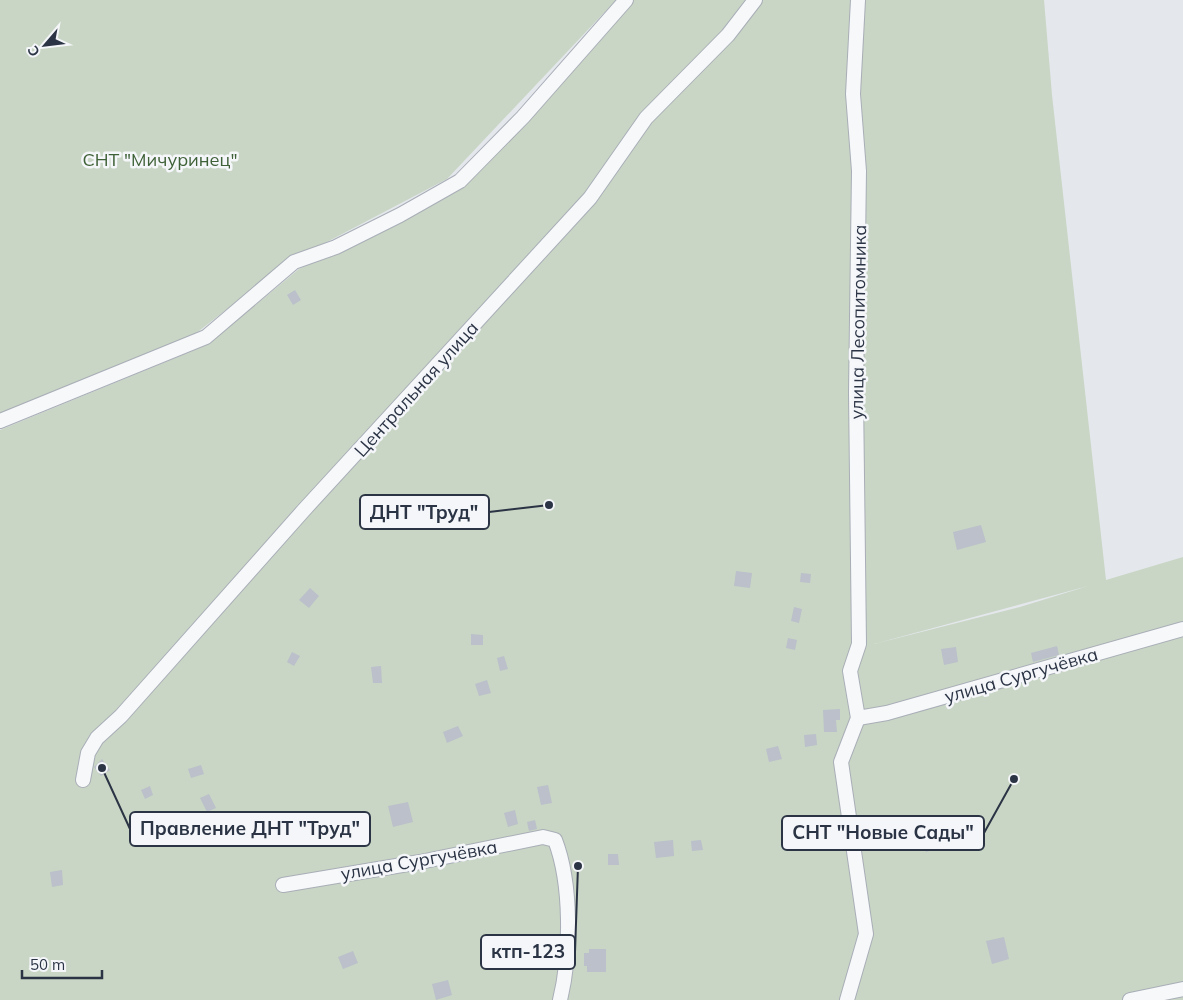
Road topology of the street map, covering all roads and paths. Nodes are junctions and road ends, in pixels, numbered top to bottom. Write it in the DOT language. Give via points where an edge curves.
graph roads {
  1 [pos="626,0"];
  2 [pos="755,0"];
  3 [pos="858,0"];
  4 [pos="0,422"];
  5 [pos="1183,629"];
  6 [pos="858,718"];
  7 [pos="83,780"];
  8 [pos="283,885"];
  9 [pos="1183,989"];
  10 [pos="560,1000"];
  11 [pos="847,1000"];
  12 [pos="1130,1000"];
  1 -- 4 [label="street" via="523,117 460,181 336,247 294,262 206,337"];
  2 -- 7 [label="street, Центральная улица" via="728,35 646,118 590,198 303,511 132,704 97,738 88,752"];
  3 -- 6 [label="street, улица Лесопитомника" via="853,94 859,171 856,393 859,644 850,671"];
  5 -- 6 [label="street, улица Сургучёвка" via="887,713"];
  6 -- 11 [label="street" via="840,762 866,934"];
  8 -- 10 [label="street, улица Сургучёвка" via="420,862 543,836 555,840 563,879 568,950"];
  9 -- 12 [label="street"];
}
